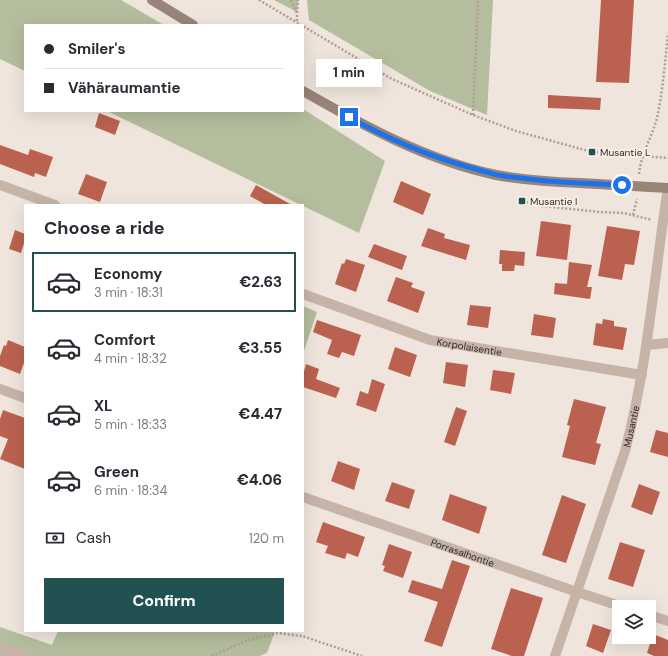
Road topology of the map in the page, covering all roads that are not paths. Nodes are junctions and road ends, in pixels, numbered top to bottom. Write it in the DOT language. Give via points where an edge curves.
graph roads {
  1 [pos="152,0"];
  2 [pos="191,24"];
  3 [pos="304,92"];
  4 [pos="0,185"];
  5 [pos="668,188"];
  6 [pos="52,204"];
  7 [pos="304,294"];
  8 [pos="668,343"];
  9 [pos="647,345"];
  10 [pos="642,375"];
  11 [pos="0,389"];
  12 [pos="24,398"];
  13 [pos="304,497"];
  14 [pos="577,592"];
  15 [pos="612,603"];
  16 [pos="656,617"];
  17 [pos="668,621"];
  18 [pos="0,648"];
  19 [pos="25,656"];
  20 [pos="556,656"];
  1 -- 2 [label="main road"];
  3 -- 5 [label="main road" via="405,145 450,162 496,175 544,181"];
  4 -- 6 [label="street"];
  5 -- 9 [label="street, Musantie"];
  7 -- 10 [label="street, Korpolaisentie" via="430,340"];
  8 -- 9 [label="street"];
  9 -- 10 [label="street, Musantie"];
  10 -- 14 [label="street, Musantie" via="625,451"];
  11 -- 12 [label="street"];
  13 -- 14 [label="street, Porrasalhontie"];
  14 -- 15 [label="street, Porrasalhontie"];
  14 -- 20 [label="street, Musantie"];
  16 -- 17 [label="street"];
  18 -- 19 [label="street"];
}
